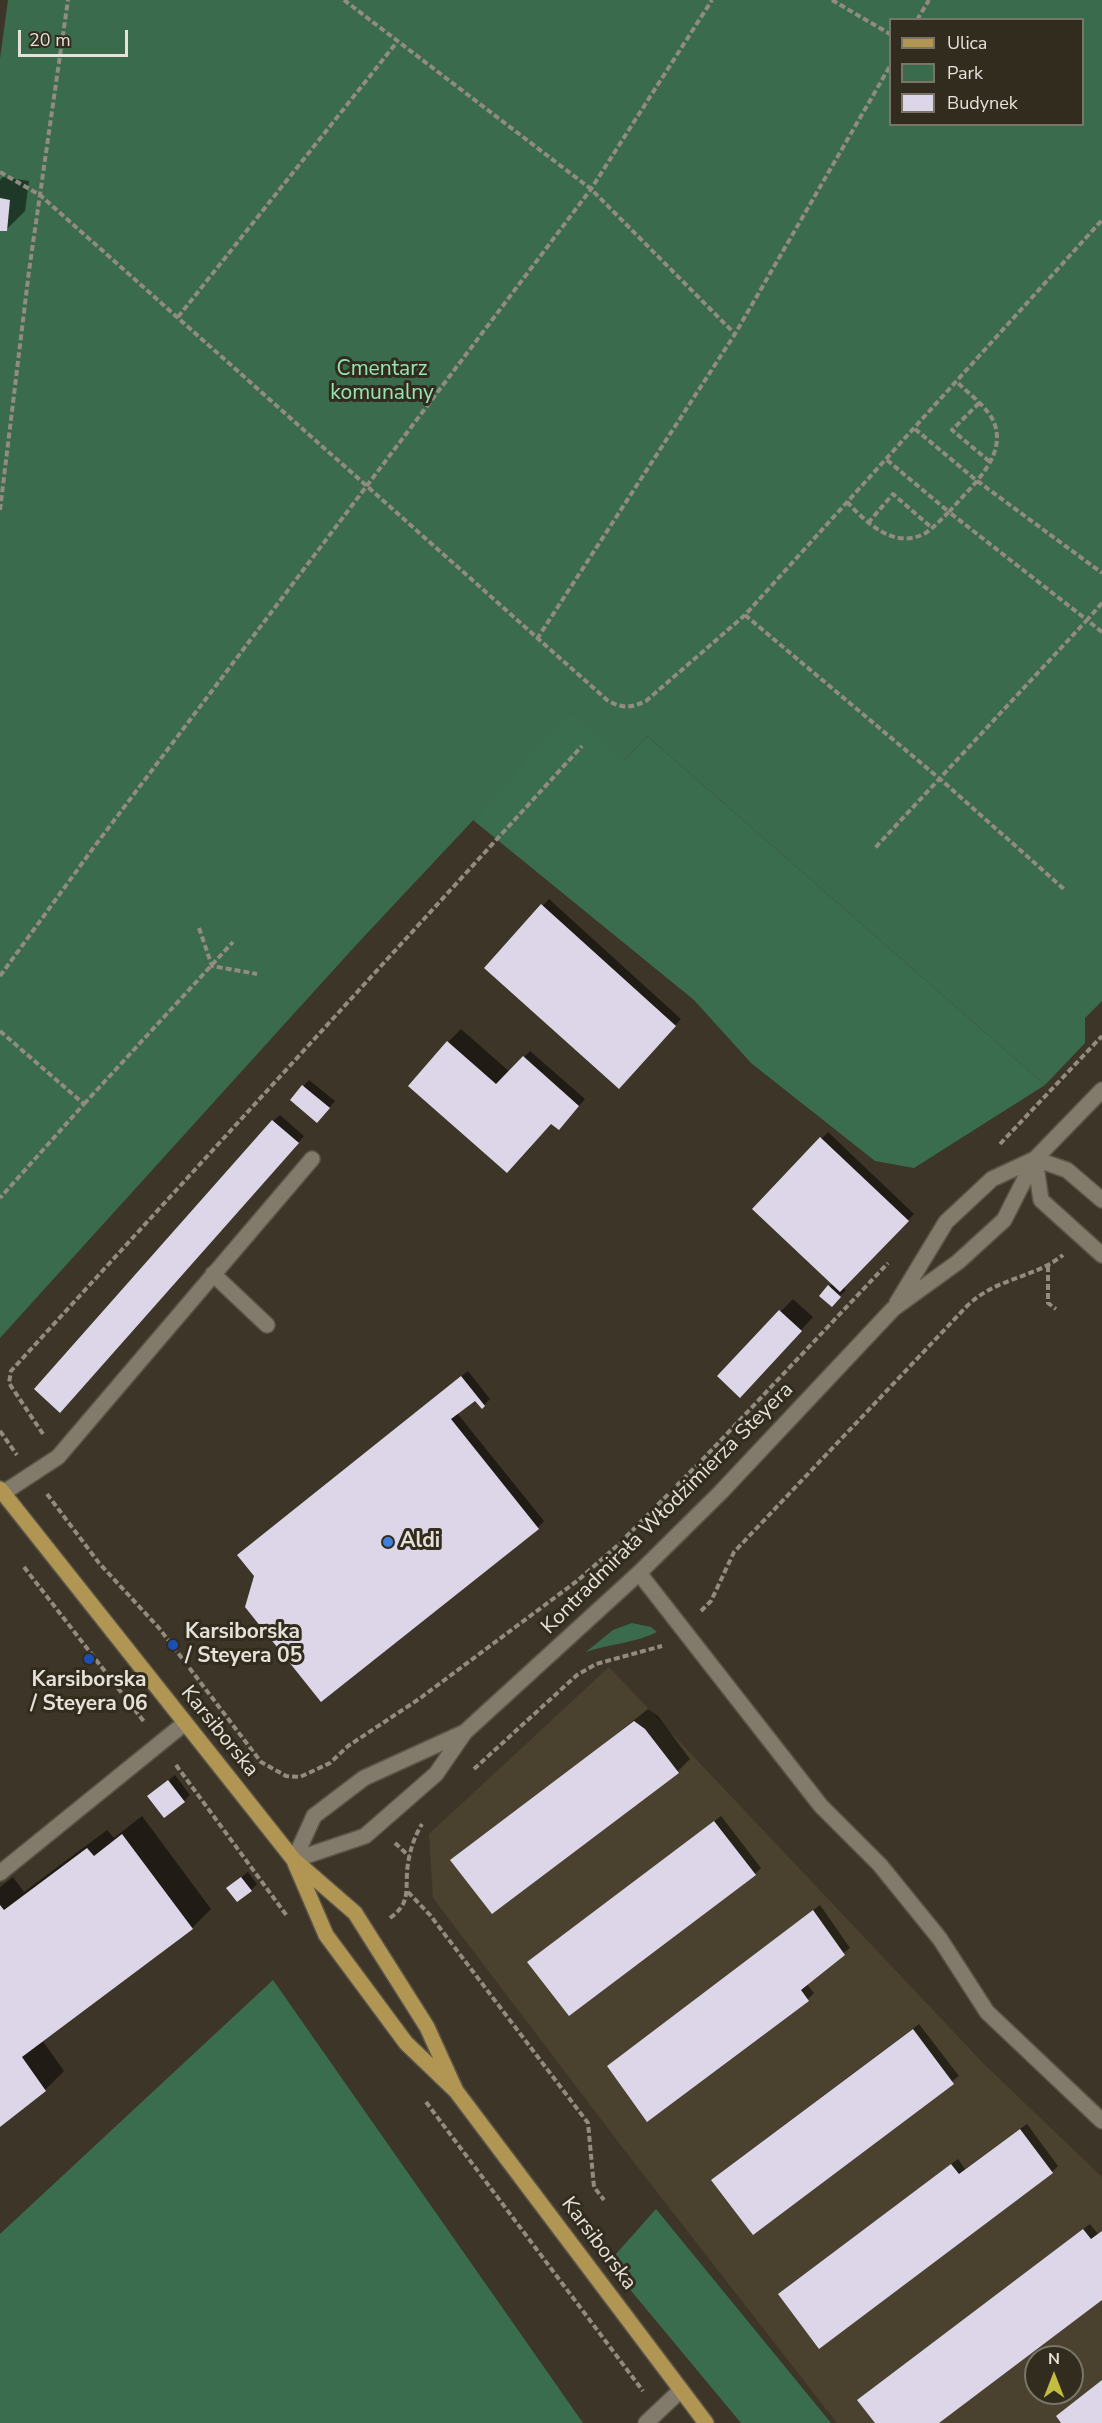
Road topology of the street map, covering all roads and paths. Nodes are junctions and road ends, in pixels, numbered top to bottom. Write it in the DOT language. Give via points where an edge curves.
graph roads {
  1 [pos="68,0"];
  2 [pos="344,0"];
  3 [pos="712,0"];
  4 [pos="832,0"];
  5 [pos="928,0"];
  6 [pos="918,18"];
  7 [pos="889,33"];
  8 [pos="397,42"];
  9 [pos="889,69"];
  10 [pos="0,172"];
  11 [pos="591,189"];
  12 [pos="40,195"];
  13 [pos="1102,220"];
  14 [pos="178,317"];
  15 [pos="735,334"];
  16 [pos="958,382"];
  17 [pos="979,403"];
  18 [pos="915,429"];
  19 [pos="887,460"];
  20 [pos="990,462"];
  21 [pos="976,480"];
  22 [pos="368,484"];
  23 [pos="847,502"];
  24 [pos="0,510"];
  25 [pos="949,512"];
  26 [pos="868,523"];
  27 [pos="932,528"];
  28 [pos="1102,573"];
  29 [pos="1102,603"];
  30 [pos="746,615"];
  31 [pos="1087,620"];
  32 [pos="1102,632"];
  33 [pos="537,639"];
  34 [pos="582,746"];
  35 [pos="940,779"];
  36 [pos="875,848"];
  37 [pos="1064,889"];
  38 [pos="199,928"];
  39 [pos="233,942"];
  40 [pos="212,966"];
  41 [pos="257,974"];
  42 [pos="0,976"];
  43 [pos="0,1031"];
  44 [pos="1102,1036"];
  45 [pos="1102,1090"];
  46 [pos="84,1104"];
  47 [pos="996,1148"];
  48 [pos="312,1159"];
  49 [pos="1035,1159"];
  50 [pos="0,1198"];
  51 [pos="1102,1200"];
  52 [pos="1064,1254"];
  53 [pos="1102,1255"];
  54 [pos="890,1260"];
  55 [pos="1048,1266"];
  56 [pos="213,1275"];
  57 [pos="894,1309"];
  58 [pos="1056,1309"];
  59 [pos="267,1325"];
  60 [pos="58,1457"];
  61 [pos="2,1491"];
  62 [pos="99,1563"];
  63 [pos="639,1573"];
  64 [pos="699,1613"];
  65 [pos="670,1641"];
  66 [pos="185,1723"];
  67 [pos="465,1732"];
  68 [pos="470,1773"];
  69 [pos="424,1820"];
  70 [pos="294,1860"];
  71 [pos="0,1873"];
  72 [pos="408,1892"];
  73 [pos="386,1922"];
  74 [pos="456,2091"];
  75 [pos="424,2100"];
  76 [pos="1102,2121"];
  77 [pos="604,2200"];
  78 [pos="681,2390"];
  79 [pos="659,2412"];
  80 [pos="646,2423"];
  81 [pos="706,2423"];
  1 -- 12 [label="path"];
  2 -- 8 [label="path"];
  3 -- 11 [label="path"];
  4 -- 7 [label="path"];
  5 -- 6 [label="path"];
  8 -- 11 [label="path"];
  8 -- 14 [label="path"];
  9 -- 15 [label="path"];
  10 -- 12 [label="path"];
  11 -- 15 [label="path"];
  11 -- 22 [label="path"];
  12 -- 14 [label="path"];
  12 -- 24 [label="path"];
  13 -- 16 [label="path"];
  14 -- 22 [label="path"];
  15 -- 33 [label="path"];
  16 -- 17 [label="path"];
  16 -- 18 [label="path"];
  17 -- 20 [label="path" via="995,423 997,448"];
  17 -- 20 [label="path" via="952,430"];
  18 -- 19 [label="path"];
  18 -- 21 [label="path"];
  19 -- 23 [label="path"];
  19 -- 25 [label="path"];
  20 -- 21 [label="path"];
  21 -- 25 [label="path"];
  21 -- 28 [label="path"];
  22 -- 33 [label="path"];
  22 -- 42 [label="path"];
  23 -- 26 [label="path"];
  23 -- 30 [label="path"];
  25 -- 27 [label="path"];
  25 -- 31 [label="path"];
  26 -- 27 [label="path" via="887,535 908,539"];
  26 -- 27 [label="path" via="893,494"];
  29 -- 31 [label="path"];
  30 -- 33 [label="path" via="646,701 631,708 607,700"];
  30 -- 35 [label="path"];
  31 -- 32 [label="path"];
  31 -- 35 [label="path"];
  34 -- 60 [label="path" via="11,1371 9,1383"];
  35 -- 36 [label="path"];
  35 -- 37 [label="path"];
  38 -- 40 [label="path"];
  39 -- 40 [label="path"];
  40 -- 41 [label="path"];
  40 -- 46 [label="path"];
  43 -- 46 [label="path"];
  44 -- 47 [label="path"];
  45 -- 49 [label="street, Kontradmirała Włodzimierza Steyera"];
  46 -- 50 [label="path"];
  48 -- 56 [label="street"];
  49 -- 51 [label="street" via="1067,1170"];
  49 -- 53 [label="street" via="1041,1200"];
  49 -- 57 [label="street, Kontradmirała Włodzimierza Steyera" via="1004,1220 958,1262"];
  49 -- 57 [label="street, Kontradmirała Włodzimierza Steyera" via="992,1179 946,1222"];
  52 -- 55 [label="path"];
  54 -- 62 [label="path" via="602,1560 314,1773 286,1776 261,1762 159,1628"];
  55 -- 58 [label="path" via="1048,1303"];
  55 -- 64 [label="path" via="994,1286 967,1306 734,1552 711,1601"];
  56 -- 59 [label="street"];
  56 -- 60 [label="street"];
  57 -- 63 [label="street, Kontradmirała Włodzimierza Steyera"];
  60 -- 61 [label="street"];
  61 -- 66 [label="main road, Karsiborska"];
  63 -- 67 [label="street, Kontradmirała Włodzimierza Steyera"];
  63 -- 76 [label="street" via="821,1806 880,1865 940,1939 987,2012"];
  65 -- 68 [label="path" via="656,1649 596,1664 577,1675"];
  66 -- 70 [label="main road, Karsiborska"];
  66 -- 71 [label="street"];
  67 -- 70 [label="street, Kontradmirała Włodzimierza Steyera" via="436,1774 365,1836"];
  67 -- 70 [label="street, Kontradmirała Włodzimierza Steyera" via="364,1778 349,1789 314,1816"];
  69 -- 72 [label="path" via="409,1857"];
  70 -- 74 [label="main road, Karsiborska" via="326,1935 406,2043"];
  70 -- 74 [label="main road, Karsiborska" via="355,1913 366,1928 427,2027"];
  72 -- 73 [label="path" via="399,1912"];
  72 -- 77 [label="path" via="430,1915 588,2123 594,2187"];
  74 -- 78 [label="main road, Karsiborska"];
  75 -- 79 [label="path"];
  78 -- 79 [label="street"];
  78 -- 81 [label="main road, Karsiborska"];
  79 -- 80 [label="street"];
}
